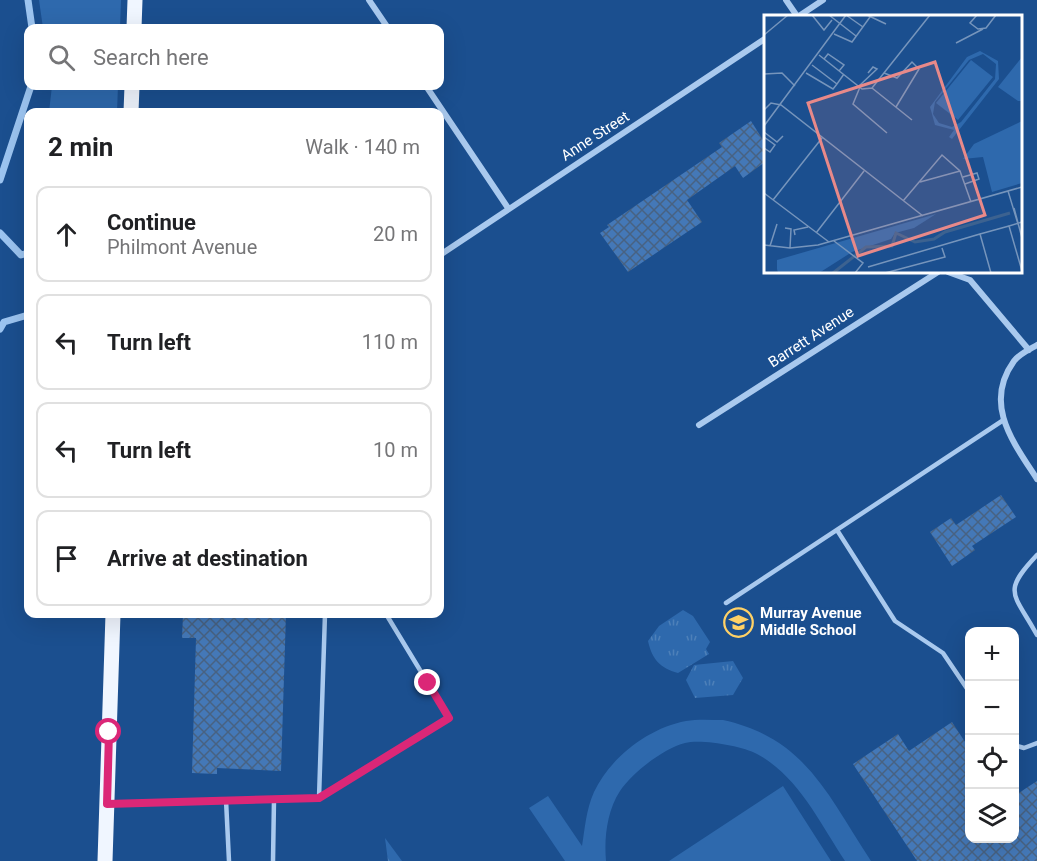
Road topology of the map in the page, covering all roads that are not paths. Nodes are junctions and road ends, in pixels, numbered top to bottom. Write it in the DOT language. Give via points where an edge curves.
graph roads {
  1 [pos="135,0"];
  2 [pos="369,0"];
  3 [pos="786,0"];
  4 [pos="823,0"];
  5 [pos="797,15"];
  6 [pos="800,15"];
  7 [pos="134,24"];
  8 [pos="385,24"];
  9 [pos="764,39"];
  10 [pos="132,90"];
  11 [pos="429,90"];
  12 [pos="131,108"];
  13 [pos="441,108"];
  14 [pos="444,113"];
  15 [pos="508,208"];
  16 [pos="444,252"];
  17 [pos="936,273"];
  18 [pos="951,273"];
  19 [pos="1037,345"];
  20 [pos="1029,350"];
  21 [pos="1002,421"];
  22 [pos="699,425"];
  23 [pos="1037,479"];
  24 [pos="837,530"];
  25 [pos="1037,555"];
  26 [pos="726,603"];
  27 [pos="113,618"];
  28 [pos="325,618"];
  29 [pos="388,618"];
  30 [pos="1037,635"];
  31 [pos="965,687"];
  32 [pos="1037,743"];
  33 [pos="1019,746"];
  34 [pos="319,798"];
  35 [pos="274,799"];
  36 [pos="226,800"];
  37 [pos="107,804"];
  38 [pos="105,861"];
  39 [pos="229,861"];
  40 [pos="273,861"];
  1 -- 7 [label="main road"];
  2 -- 8 [label="street"];
  3 -- 5 [label="street"];
  4 -- 6 [label="street"];
  9 -- 15 [label="street, Anne Street"];
  10 -- 12 [label="main road"];
  11 -- 13 [label="street"];
  14 -- 15 [label="street"];
  15 -- 16 [label="street, Anne Street"];
  17 -- 22 [label="street, Barrett Avenue"];
  18 -- 20 [label="street" via="970,280"];
  19 -- 20 [label="street"];
  20 -- 21 [label="street" via="1015,360 1002,386"];
  21 -- 23 [label="street"];
  21 -- 24 [label="lane"];
  24 -- 26 [label="lane"];
  24 -- 31 [label="lane" via="895,621 943,653"];
  25 -- 30 [label="lane" via="1016,578 1013,591"];
  27 -- 37 [label="main road"];
  28 -- 34 [label="lane"];
  29 -- 34 [label="lane" via="449,718"];
  32 -- 33 [label="lane"];
  34 -- 35 [label="lane"];
  35 -- 36 [label="lane"];
  35 -- 40 [label="lane"];
  36 -- 37 [label="lane"];
  36 -- 39 [label="lane"];
  37 -- 38 [label="main road"];
}
